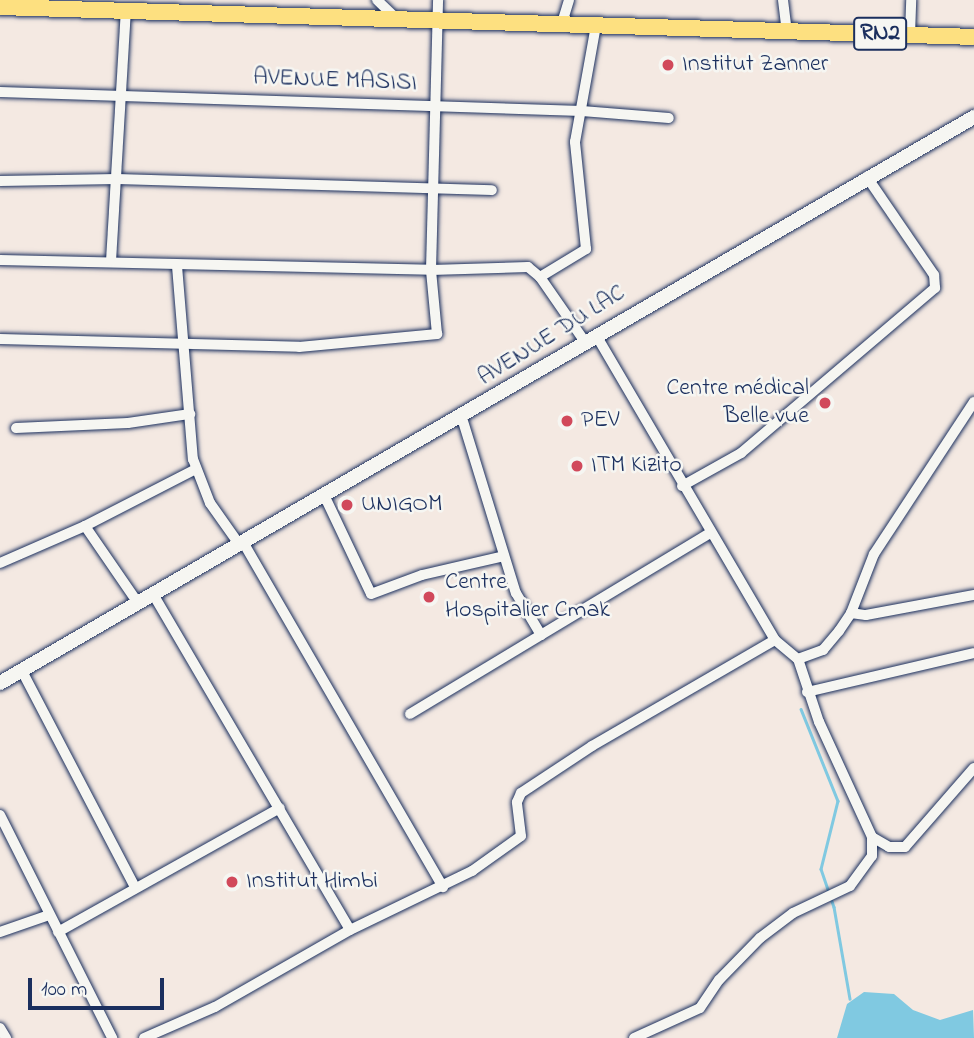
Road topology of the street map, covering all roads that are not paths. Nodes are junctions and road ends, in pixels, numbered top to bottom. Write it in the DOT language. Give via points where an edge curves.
graph roads {
  1 [pos="377,0"];
  2 [pos="438,0"];
  3 [pos="569,0"];
  4 [pos="783,0"];
  5 [pos="911,0"];
  6 [pos="0,8"];
  7 [pos="127,11"];
  8 [pos="397,19"];
  9 [pos="438,20"];
  10 [pos="562,23"];
  11 [pos="596,24"];
  12 [pos="787,31"];
  13 [pos="910,35"];
  14 [pos="974,37"];
  15 [pos="0,92"];
  16 [pos="120,93"];
  17 [pos="435,105"];
  18 [pos="582,111"];
  19 [pos="974,117"];
  20 [pos="668,118"];
  21 [pos="867,177"];
  22 [pos="117,179"];
  23 [pos="0,181"];
  24 [pos="432,189"];
  25 [pos="492,190"];
  26 [pos="0,260"];
  27 [pos="111,261"];
  28 [pos="177,265"];
  29 [pos="431,270"];
  30 [pos="540,277"];
  31 [pos="590,338"];
  32 [pos="0,339"];
  33 [pos="182,344"];
  34 [pos="974,402"];
  35 [pos="190,414"];
  36 [pos="462,418"];
  37 [pos="16,428"];
  38 [pos="196,469"];
  39 [pos="682,486"];
  40 [pos="325,497"];
  41 [pos="85,526"];
  42 [pos="710,533"];
  43 [pos="241,543"];
  44 [pos="504,556"];
  45 [pos="0,563"];
  46 [pos="153,594"];
  47 [pos="974,595"];
  48 [pos="138,603"];
  49 [pos="851,613"];
  50 [pos="541,635"];
  51 [pos="775,640"];
  52 [pos="974,653"];
  53 [pos="798,659"];
  54 [pos="22,671"];
  55 [pos="0,683"];
  56 [pos="807,692"];
  57 [pos="410,714"];
  58 [pos="974,768"];
  59 [pos="280,808"];
  60 [pos="0,815"];
  61 [pos="872,837"];
  62 [pos="135,887"];
  63 [pos="443,887"];
  64 [pos="49,915"];
  65 [pos="349,930"];
  66 [pos="0,932"];
  67 [pos="58,932"];
  68 [pos="0,1028"];
  69 [pos="6,1038"];
  70 [pos="112,1038"];
  71 [pos="144,1038"];
  72 [pos="634,1038"];
  1 -- 8 [label="street"];
  2 -- 9 [label="street"];
  3 -- 10 [label="street"];
  4 -- 12 [label="street"];
  5 -- 13 [label="street"];
  6 -- 7 [label="highway, RN2"];
  7 -- 8 [label="highway, RN2"];
  7 -- 16 [label="street"];
  8 -- 9 [label="highway, RN2"];
  9 -- 10 [label="highway, RN2"];
  9 -- 17 [label="street"];
  10 -- 11 [label="highway, RN2"];
  11 -- 12 [label="highway, RN2"];
  11 -- 18 [label="street"];
  12 -- 13 [label="highway, RN2"];
  13 -- 14 [label="highway, RN2"];
  15 -- 16 [label="street, AVENUE MASISI"];
  16 -- 17 [label="street, AVENUE MASISI"];
  16 -- 22 [label="street"];
  17 -- 18 [label="street, AVENUE MASISI"];
  17 -- 24 [label="street"];
  18 -- 20 [label="street, AVENUE MASISI"];
  18 -- 30 [label="street" via="575,142 586,248"];
  19 -- 21 [label="main road, AVENUE DU LAC"];
  21 -- 31 [label="main road, AVENUE DU LAC"];
  21 -- 39 [label="street" via="934,275 935,288 735,458"];
  22 -- 23 [label="street"];
  22 -- 24 [label="street"];
  22 -- 27 [label="street"];
  24 -- 25 [label="street"];
  24 -- 29 [label="street"];
  26 -- 27 [label="street"];
  27 -- 28 [label="street"];
  28 -- 29 [label="street"];
  28 -- 33 [label="street"];
  29 -- 30 [label="street" via="527,267"];
  29 -- 33 [label="street" via="437,334 299,347"];
  30 -- 31 [label="street"];
  31 -- 36 [label="main road, AVENUE DU LAC"];
  31 -- 39 [label="street"];
  32 -- 33 [label="street"];
  33 -- 35 [label="street"];
  34 -- 49 [label="street" via="874,554"];
  35 -- 37 [label="street" via="128,424"];
  35 -- 38 [label="street"];
  36 -- 40 [label="main road, AVENUE DU LAC"];
  36 -- 44 [label="street"];
  38 -- 41 [label="street"];
  38 -- 43 [label="street" via="210,503"];
  39 -- 42 [label="street"];
  40 -- 43 [label="main road, AVENUE DU LAC"];
  40 -- 44 [label="street" via="371,594 422,575"];
  41 -- 45 [label="street"];
  41 -- 48 [label="street"];
  42 -- 50 [label="street"];
  42 -- 51 [label="street"];
  43 -- 46 [label="main road, AVENUE DU LAC"];
  43 -- 63 [label="street"];
  44 -- 50 [label="street" via="516,593"];
  46 -- 48 [label="main road, AVENUE DU LAC"];
  46 -- 59 [label="street"];
  47 -- 49 [label="street" via="866,615"];
  48 -- 54 [label="main road, AVENUE DU LAC"];
  49 -- 53 [label="street" via="823,650"];
  50 -- 57 [label="street"];
  51 -- 53 [label="street"];
  51 -- 63 [label="street" via="592,746 521,793 517,802 522,830 517,841"];
  52 -- 56 [label="street"];
  53 -- 56 [label="street"];
  54 -- 55 [label="main road, AVENUE DU LAC"];
  54 -- 62 [label="street"];
  56 -- 61 [label="street"];
  58 -- 61 [label="street" via="905,847 889,847"];
  59 -- 62 [label="street"];
  59 -- 65 [label="street"];
  60 -- 64 [label="street"];
  61 -- 72 [label="street" via="872,856 850,886 770,930 690,1015"];
  62 -- 67 [label="street"];
  63 -- 65 [label="street"];
  64 -- 66 [label="street"];
  64 -- 67 [label="street"];
  65 -- 71 [label="street" via="215,1007"];
  67 -- 70 [label="street"];
  68 -- 69 [label="street"];
}
